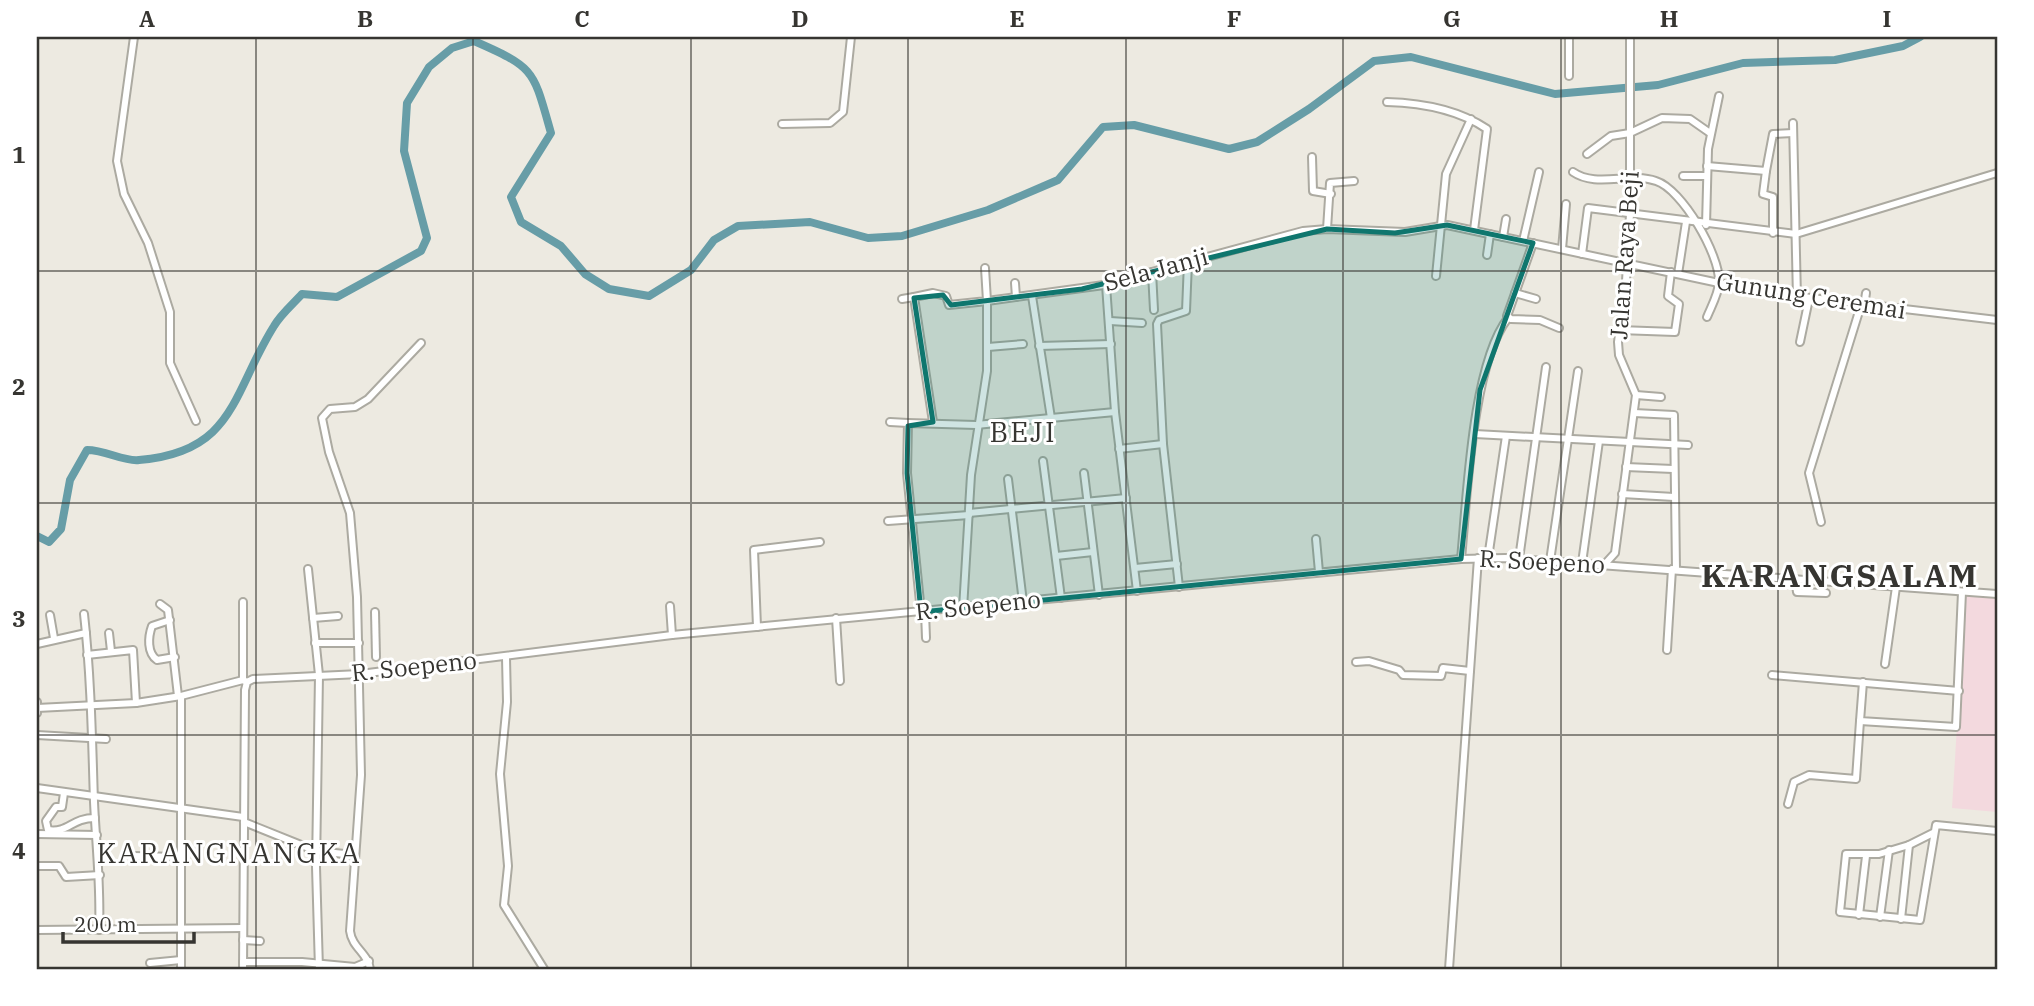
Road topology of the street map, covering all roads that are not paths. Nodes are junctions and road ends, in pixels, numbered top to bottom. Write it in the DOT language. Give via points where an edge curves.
graph roads {
  1 [pos="134,37"];
  2 [pos="851,37"];
  3 [pos="1569,37"];
  4 [pos="1630,37"];
  5 [pos="1569,76"];
  6 [pos="1719,96"];
  7 [pos="1387,102"];
  8 [pos="1471,120"];
  9 [pos="1793,123"];
  10 [pos="782,124"];
  11 [pos="1630,133"];
  12 [pos="1710,133"];
  13 [pos="1793,133"];
  14 [pos="1587,155"];
  15 [pos="1312,157"];
  16 [pos="1707,166"];
  17 [pos="1539,172"];
  18 [pos="1573,172"];
  19 [pos="1766,172"];
  20 [pos="1997,173"];
  21 [pos="1631,176"];
  22 [pos="1684,176"];
  23 [pos="1707,176"];
  24 [pos="1354,181"];
  25 [pos="1331,194"];
  26 [pos="1566,204"];
  27 [pos="1630,214"];
  28 [pos="1506,219"];
  29 [pos="1692,223"];
  30 [pos="1706,225"];
  31 [pos="1440,226"];
  32 [pos="1327,229"];
  33 [pos="1474,230"];
  34 [pos="1490,233"];
  35 [pos="1773,233"];
  36 [pos="1796,234"];
  37 [pos="1503,237"];
  38 [pos="1523,241"];
  39 [pos="1533,243"];
  40 [pos="1562,249"];
  41 [pos="1582,254"];
  42 [pos="1487,255"];
  43 [pos="1188,262"];
  44 [pos="1627,262"];
  45 [pos="985,268"];
  46 [pos="1152,272"];
  47 [pos="1674,273"];
  48 [pos="1436,276"];
  49 [pos="1719,282"];
  50 [pos="1015,284"];
  51 [pos="1107,285"];
  52 [pos="1515,293"];
  53 [pos="1866,293"];
  54 [pos="1032,296"];
  55 [pos="914,297"];
  56 [pos="1016,297"];
  57 [pos="1797,298"];
  58 [pos="902,299"];
  59 [pos="1536,299"];
  60 [pos="1809,299"];
  61 [pos="988,301"];
  62 [pos="1862,306"];
  63 [pos="1154,310"];
  64 [pos="1707,317"];
  65 [pos="1508,318"];
  66 [pos="1997,320"];
  67 [pos="1110,321"];
  68 [pos="1142,323"];
  69 [pos="1559,328"];
  70 [pos="1619,330"];
  71 [pos="1800,342"];
  72 [pos="421,343"];
  73 [pos="1023,344"];
  74 [pos="1111,344"];
  75 [pos="1039,346"];
  76 [pos="988,347"];
  77 [pos="1546,367"];
  78 [pos="1578,371"];
  79 [pos="1636,395"];
  80 [pos="1661,397"];
  81 [pos="1115,412"];
  82 [pos="1634,413"];
  83 [pos="1051,418"];
  84 [pos="196,421"];
  85 [pos="890,422"];
  86 [pos="908,422"];
  87 [pos="933,422"];
  88 [pos="976,425"];
  89 [pos="1475,434"];
  90 [pos="1506,436"];
  91 [pos="1536,437"];
  92 [pos="1567,439"];
  93 [pos="1599,440"];
  94 [pos="1630,441"];
  95 [pos="1673,443"];
  96 [pos="1163,444"];
  97 [pos="1688,445"];
  98 [pos="1119,449"];
  99 [pos="1043,461"];
  100 [pos="1626,467"];
  101 [pos="1673,469"];
  102 [pos="1084,473"];
  103 [pos="1008,479"];
  104 [pos="1622,494"];
  105 [pos="1674,497"];
  106 [pos="1126,498"];
  107 [pos="1087,501"];
  108 [pos="1050,506"];
  109 [pos="1012,509"];
  110 [pos="969,514"];
  111 [pos="912,519"];
  112 [pos="888,521"];
  113 [pos="1821,522"];
  114 [pos="1316,539"];
  115 [pos="820,542"];
  116 [pos="1093,552"];
  117 [pos="1615,552"];
  118 [pos="1056,556"];
  119 [pos="1478,558"];
  120 [pos="1488,558"];
  121 [pos="1461,559"];
  122 [pos="1519,559"];
  123 [pos="1550,561"];
  124 [pos="1582,563"];
  125 [pos="1177,564"];
  126 [pos="1604,565"];
  127 [pos="1626,566"];
  128 [pos="1135,568"];
  129 [pos="308,569"];
  130 [pos="1674,569"];
  131 [pos="1319,572"];
  132 [pos="1795,579"];
  133 [pos="1179,587"];
  134 [pos="1896,587"];
  135 [pos="1137,591"];
  136 [pos="1962,592"];
  137 [pos="1826,593"];
  138 [pos="1997,594"];
  139 [pos="1099,595"];
  140 [pos="1061,598"];
  141 [pos="243,602"];
  142 [pos="1023,602"];
  143 [pos="160,604"];
  144 [pos="670,606"];
  145 [pos="963,609"];
  146 [pos="375,612"];
  147 [pos="923,612"];
  148 [pos="84,614"];
  149 [pos="50,615"];
  150 [pos="338,616"];
  151 [pos="313,618"];
  152 [pos="836,618"];
  153 [pos="170,620"];
  154 [pos="757,626"];
  155 [pos="86,633"];
  156 [pos="110,633"];
  157 [pos="671,635"];
  158 [pos="54,638"];
  159 [pos="926,638"];
  160 [pos="315,643"];
  161 [pos="359,643"];
  162 [pos="37,644"];
  163 [pos="1667,650"];
  164 [pos="111,651"];
  165 [pos="87,655"];
  166 [pos="175,657"];
  167 [pos="376,657"];
  168 [pos="506,658"];
  169 [pos="1356,662"];
  170 [pos="1885,664"];
  171 [pos="1470,671"];
  172 [pos="360,674"];
  173 [pos="319,675"];
  174 [pos="1772,676"];
  175 [pos="245,681"];
  176 [pos="840,681"];
  177 [pos="1863,682"];
  178 [pos="1959,691"];
  179 [pos="180,696"];
  180 [pos="37,702"];
  181 [pos="136,703"];
  182 [pos="92,705"];
  183 [pos="37,709"];
  184 [pos="1860,721"];
  185 [pos="37,735"];
  186 [pos="94,739"];
  187 [pos="106,739"];
  188 [pos="37,789"];
  189 [pos="64,793"];
  190 [pos="94,798"];
  191 [pos="1788,804"];
  192 [pos="183,810"];
  193 [pos="95,818"];
  194 [pos="244,820"];
  195 [pos="1997,831"];
  196 [pos="1933,833"];
  197 [pos="37,834"];
  198 [pos="97,835"];
  199 [pos="1909,845"];
  200 [pos="1889,850"];
  201 [pos="316,851"];
  202 [pos="354,855"];
  203 [pos="133,856"];
  204 [pos="1866,856"];
  205 [pos="182,857"];
  206 [pos="37,866"];
  207 [pos="100,875"];
  208 [pos="1859,915"];
  209 [pos="1880,917"];
  210 [pos="1901,919"];
  211 [pos="182,928"];
  212 [pos="243,928"];
  213 [pos="37,930"];
  214 [pos="99,930"];
  215 [pos="243,940"];
  216 [pos="260,941"];
  217 [pos="181,960"];
  218 [pos="150,963"];
  219 [pos="165,965"];
  220 [pos="370,965"];
  221 [pos="243,966"];
  222 [pos="319,966"];
  223 [pos="181,969"];
  224 [pos="544,969"];
  225 [pos="1449,969"];
  1 -- 84 [label="street" via="117,164 124,194 148,243 170,312 170,363"];
  2 -- 10 [label="street" via="843,112 830,123"];
  3 -- 5 [label="street"];
  4 -- 11 [label="street, Jalan Raya Beji"];
  6 -- 12 [label="street"];
  7 -- 8 [label="street" via="1437,108"];
  8 -- 31 [label="street" via="1446,174"];
  8 -- 33 [label="street" via="1489,133"];
  9 -- 13 [label="street"];
  11 -- 12 [label="street" via="1673,117 1690,119"];
  11 -- 14 [label="street" via="1611,136"];
  11 -- 21 [label="street, Jalan Raya Beji"];
  12 -- 16 [label="street"];
  13 -- 19 [label="street" via="1773,134"];
  13 -- 36 [label="street"];
  15 -- 25 [label="street" via="1313,191"];
  16 -- 19 [label="street"];
  16 -- 23 [label="street"];
  17 -- 38 [label="street"];
  18 -- 21 [label="street" via="1588,180"];
  19 -- 35 [label="street" via="1763,194 1773,197"];
  20 -- 36 [label="street"];
  21 -- 27 [label="street, Jalan Raya Beji"];
  21 -- 29 [label="street" via="1665,184"];
  22 -- 23 [label="street"];
  23 -- 30 [label="street"];
  24 -- 25 [label="street" via="1330,183"];
  25 -- 32 [label="street"];
  26 -- 40 [label="street"];
  27 -- 29 [label="street"];
  27 -- 41 [label="street" via="1586,209"];
  27 -- 44 [label="street, Jalan Raya Beji"];
  28 -- 37 [label="street"];
  29 -- 30 [label="street"];
  29 -- 47 [label="street"];
  29 -- 49 [label="street" via="1713,252"];
  30 -- 35 [label="street"];
  31 -- 32 [label="street, Sela Janji" via="1390,233"];
  31 -- 33 [label="street, Sela Janji"];
  31 -- 48 [label="street"];
  32 -- 43 [label="street, Sela Janji" via="1285,235"];
  33 -- 34 [label="street, Sela Janji"];
  34 -- 37 [label="street, Sela Janji"];
  34 -- 42 [label="street"];
  35 -- 36 [label="street"];
  36 -- 57 [label="street"];
  37 -- 38 [label="street, Sela Janji"];
  38 -- 39 [label="street, Sela Janji"];
  39 -- 40 [label="street, Sela Janji"];
  39 -- 52 [label="street"];
  40 -- 41 [label="street, Sela Janji"];
  41 -- 44 [label="street, Sela Janji"];
  43 -- 46 [label="street, Sela Janji"];
  43 -- 96 [label="street" via="1186,311 1157,324"];
  44 -- 47 [label="street, Gunung Ceremai"];
  44 -- 70 [label="street, Jalan Raya Beji"];
  45 -- 61 [label="street"];
  46 -- 51 [label="street, Sela Janji"];
  46 -- 63 [label="street"];
  47 -- 49 [label="street, Gunung Ceremai"];
  47 -- 70 [label="street" via="1668,296 1679,304 1675,332"];
  49 -- 57 [label="street, Gunung Ceremai"];
  49 -- 64 [label="street"];
  50 -- 56 [label="street"];
  51 -- 54 [label="street, Sela Janji"];
  51 -- 67 [label="street"];
  52 -- 59 [label="street"];
  52 -- 65 [label="street"];
  53 -- 62 [label="street"];
  54 -- 56 [label="street, Sela Janji"];
  54 -- 75 [label="street"];
  55 -- 58 [label="street"];
  55 -- 61 [label="street, Sela Janji" via="937,293 946,296 949,305"];
  55 -- 87 [label="street"];
  56 -- 61 [label="street, Sela Janji"];
  57 -- 60 [label="street, Gunung Ceremai"];
  60 -- 62 [label="street, Gunung Ceremai"];
  60 -- 71 [label="street"];
  61 -- 76 [label="street"];
  62 -- 66 [label="street, Gunung Ceremai"];
  62 -- 113 [label="street" via="1809,473"];
  65 -- 69 [label="street" via="1540,320"];
  65 -- 89 [label="street" via="1490,352"];
  67 -- 68 [label="street"];
  67 -- 74 [label="street"];
  70 -- 79 [label="street, Jalan Raya Beji" via="1619,355"];
  72 -- 161 [label="street" via="368,399 355,407 322,413 329,452 351,513"];
  73 -- 76 [label="street"];
  74 -- 75 [label="street"];
  74 -- 81 [label="street"];
  75 -- 83 [label="street"];
  76 -- 88 [label="street"];
  77 -- 91 [label="street"];
  78 -- 92 [label="street"];
  79 -- 80 [label="street"];
  79 -- 82 [label="street, Jalan Raya Beji"];
  81 -- 83 [label="street"];
  81 -- 98 [label="street"];
  82 -- 94 [label="street, Jalan Raya Beji"];
  82 -- 95 [label="street" via="1674,415"];
  83 -- 88 [label="street"];
  85 -- 86 [label="street"];
  86 -- 87 [label="street"];
  86 -- 111 [label="street"];
  87 -- 88 [label="street"];
  88 -- 110 [label="street"];
  89 -- 90 [label="street"];
  89 -- 121 [label="street"];
  90 -- 91 [label="street"];
  90 -- 120 [label="street"];
  91 -- 92 [label="street"];
  91 -- 122 [label="street"];
  92 -- 93 [label="street"];
  92 -- 123 [label="street"];
  93 -- 94 [label="street"];
  93 -- 124 [label="street"];
  94 -- 95 [label="street"];
  94 -- 100 [label="street, Jalan Raya Beji"];
  95 -- 97 [label="street"];
  95 -- 101 [label="street"];
  96 -- 98 [label="street"];
  96 -- 125 [label="street"];
  98 -- 106 [label="street"];
  99 -- 108 [label="street"];
  100 -- 101 [label="street"];
  100 -- 104 [label="street, Jalan Raya Beji"];
  101 -- 105 [label="street"];
  102 -- 107 [label="street"];
  103 -- 109 [label="street"];
  104 -- 105 [label="street"];
  104 -- 117 [label="street, Jalan Raya Beji"];
  105 -- 130 [label="street"];
  106 -- 107 [label="street"];
  106 -- 128 [label="street"];
  107 -- 108 [label="street"];
  107 -- 116 [label="street"];
  108 -- 109 [label="street"];
  108 -- 118 [label="street"];
  109 -- 110 [label="street"];
  109 -- 142 [label="street"];
  110 -- 111 [label="street"];
  110 -- 145 [label="street"];
  111 -- 112 [label="street"];
  111 -- 147 [label="street"];
  114 -- 131 [label="street"];
  115 -- 154 [label="street" via="754,550"];
  116 -- 118 [label="street"];
  116 -- 139 [label="street"];
  117 -- 126 [label="street"];
  117 -- 127 [label="street"];
  118 -- 140 [label="street"];
  119 -- 120 [label="street, R. Soepeno"];
  119 -- 121 [label="street, R. Soepeno"];
  119 -- 171 [label="street"];
  120 -- 122 [label="street, R. Soepeno"];
  121 -- 131 [label="street, R. Soepeno"];
  122 -- 123 [label="street, R. Soepeno"];
  123 -- 124 [label="street, R. Soepeno"];
  124 -- 126 [label="street, R. Soepeno"];
  125 -- 128 [label="street"];
  125 -- 133 [label="street"];
  126 -- 127 [label="street, R. Soepeno"];
  127 -- 130 [label="street, R. Soepeno"];
  128 -- 135 [label="street"];
  129 -- 151 [label="street"];
  130 -- 132 [label="street, R. Soepeno"];
  130 -- 163 [label="street"];
  131 -- 133 [label="street, R. Soepeno"];
  132 -- 134 [label="street, R. Soepeno"];
  132 -- 137 [label="street" via="1797,592"];
  133 -- 135 [label="street, R. Soepeno"];
  134 -- 136 [label="street, R. Soepeno"];
  134 -- 170 [label="street"];
  135 -- 139 [label="street, R. Soepeno"];
  136 -- 138 [label="street, R. Soepeno"];
  136 -- 178 [label="street"];
  139 -- 140 [label="street, R. Soepeno"];
  140 -- 142 [label="street, R. Soepeno"];
  141 -- 175 [label="street"];
  142 -- 145 [label="street, R. Soepeno"];
  143 -- 153 [label="street" via="168,610"];
  144 -- 157 [label="street"];
  145 -- 147 [label="street, R. Soepeno"];
  146 -- 167 [label="street"];
  147 -- 152 [label="street, R. Soepeno"];
  147 -- 159 [label="street"];
  148 -- 155 [label="street"];
  149 -- 158 [label="street"];
  150 -- 151 [label="street"];
  151 -- 160 [label="street"];
  152 -- 154 [label="street, R. Soepeno"];
  152 -- 176 [label="street"];
  153 -- 166 [label="street"];
  153 -- 166 [label="street" via="152,626 149,646 157,660"];
  154 -- 157 [label="street, R. Soepeno"];
  155 -- 158 [label="street"];
  155 -- 165 [label="street"];
  156 -- 164 [label="street"];
  157 -- 168 [label="street, R. Soepeno"];
  158 -- 162 [label="street"];
  160 -- 161 [label="street"];
  160 -- 173 [label="street"];
  161 -- 172 [label="street"];
  164 -- 165 [label="street"];
  164 -- 181 [label="street" via="132,650"];
  165 -- 182 [label="street"];
  166 -- 179 [label="street"];
  168 -- 172 [label="street, R. Soepeno"];
  168 -- 224 [label="street" via="500,774 508,866 505,907"];
  169 -- 171 [label="street" via="1399,670 1403,675 1441,676 1443,668"];
  171 -- 225 [label="street"];
  172 -- 173 [label="street, R. Soepeno"];
  172 -- 202 [label="street" via="361,775"];
  173 -- 175 [label="street, R. Soepeno"];
  173 -- 201 [label="street"];
  174 -- 177 [label="street"];
  175 -- 179 [label="street, R. Soepeno"];
  175 -- 194 [label="street"];
  177 -- 178 [label="street"];
  177 -- 184 [label="street"];
  178 -- 184 [label="street" via="1955,727"];
  179 -- 181 [label="street, R. Soepeno"];
  179 -- 192 [label="street"];
  180 -- 183 [label="street"];
  181 -- 182 [label="street, R. Soepeno"];
  182 -- 183 [label="street, R. Soepeno"];
  182 -- 186 [label="street"];
  184 -- 191 [label="street" via="1856,779 1807,775 1793,784"];
  185 -- 186 [label="street"];
  186 -- 187 [label="street"];
  186 -- 190 [label="street"];
  188 -- 189 [label="street"];
  189 -- 190 [label="street"];
  189 -- 193 [label="street" via="62,807 56,807 46,821 48,830 63,830 79,818"];
  190 -- 192 [label="street"];
  190 -- 193 [label="street"];
  192 -- 194 [label="street"];
  192 -- 205 [label="street"];
  193 -- 198 [label="street"];
  194 -- 201 [label="street"];
  194 -- 212 [label="street"];
  195 -- 196 [label="street" via="1939,824"];
  196 -- 199 [label="street"];
  196 -- 210 [label="street" via="1923,918"];
  197 -- 198 [label="street"];
  198 -- 207 [label="street"];
  199 -- 200 [label="street"];
  199 -- 210 [label="street"];
  200 -- 204 [label="street"];
  200 -- 209 [label="street"];
  201 -- 202 [label="street"];
  201 -- 222 [label="street"];
  202 -- 220 [label="street" via="351,938"];
  203 -- 205 [label="street"];
  204 -- 208 [label="street"];
  204 -- 208 [label="street" via="1850,853 1845,858 1839,910"];
  205 -- 211 [label="street"];
  206 -- 207 [label="street" via="59,866 66,877"];
  207 -- 214 [label="street"];
  208 -- 209 [label="street"];
  209 -- 210 [label="street"];
  211 -- 212 [label="street"];
  211 -- 214 [label="street"];
  211 -- 217 [label="street"];
  212 -- 215 [label="street"];
  213 -- 214 [label="street"];
  215 -- 216 [label="street"];
  215 -- 221 [label="street"];
  217 -- 219 [label="street"];
  217 -- 223 [label="street"];
  218 -- 219 [label="street"];
  220 -- 222 [label="street"];
  221 -- 222 [label="street"];
}
